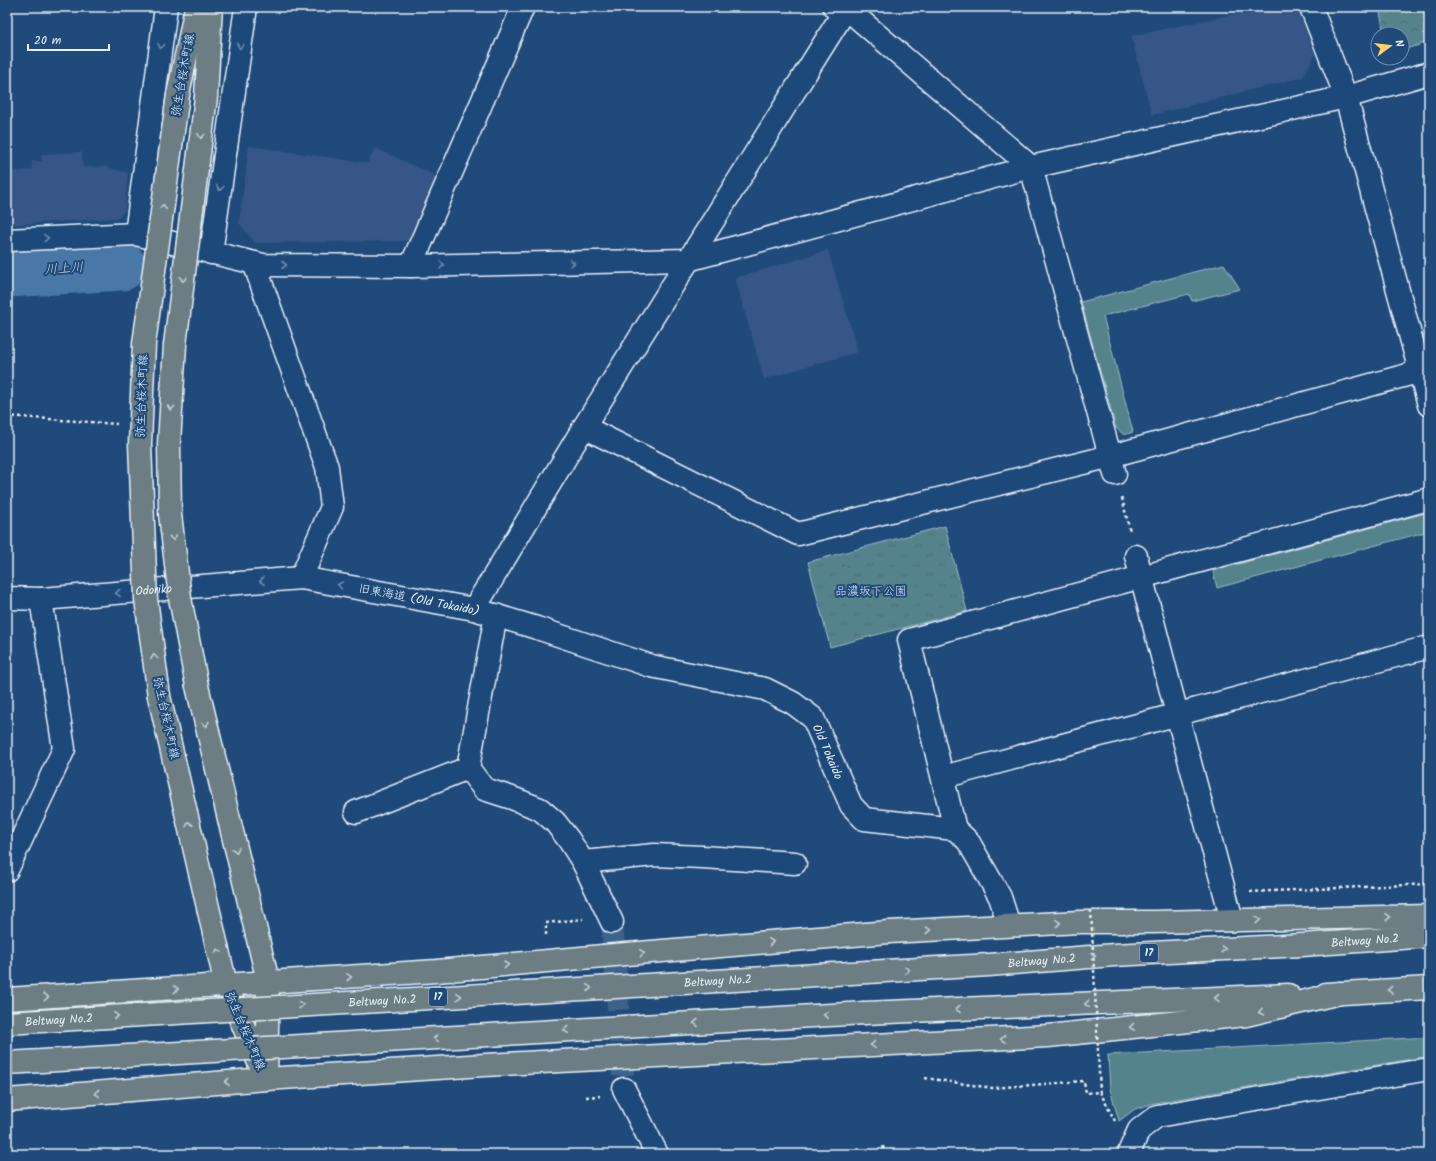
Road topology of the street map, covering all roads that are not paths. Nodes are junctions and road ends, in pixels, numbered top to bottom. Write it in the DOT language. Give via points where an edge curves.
graph roads {
  1 [pos="166,7"];
  2 [pos="196,7"];
  3 [pos="211,7"];
  4 [pos="246,7"];
  5 [pos="523,7"];
  6 [pos="1311,7"];
  7 [pos="842,8"];
  8 [pos="1429,73"];
  9 [pos="1346,97"];
  10 [pos="1031,167"];
  11 [pos="136,234"];
  12 [pos="7,240"];
  13 [pos="165,241"];
  14 [pos="212,253"];
  15 [pos="688,260"];
  16 [pos="254,263"];
  17 [pos="411,266"];
  18 [pos="1424,370"];
  19 [pos="1429,405"];
  20 [pos="584,427"];
  21 [pos="1113,465"];
  22 [pos="1429,499"];
  23 [pos="1136,556"];
  24 [pos="300,578"];
  25 [pos="1142,578"];
  26 [pos="154,590"];
  27 [pos="7,598"];
  28 [pos="41,599"];
  29 [pos="474,609"];
  30 [pos="496,615"];
  31 [pos="537,628"];
  32 [pos="1429,648"];
  33 [pos="1177,714"];
  34 [pos="468,768"];
  35 [pos="943,777"];
  36 [pos="356,812"];
  37 [pos="955,829"];
  38 [pos="583,862"];
  39 [pos="795,863"];
  40 [pos="7,870"];
  41 [pos="1429,916"];
  42 [pos="1232,920"];
  43 [pos="612,922"];
  44 [pos="1009,926"];
  45 [pos="1429,936"];
  46 [pos="268,981"];
  47 [pos="226,985"];
  48 [pos="1429,988"];
  49 [pos="1340,993"];
  50 [pos="7,999"];
  51 [pos="7,1023"];
  52 [pos="7,1064"];
  53 [pos="1429,1069"];
  54 [pos="266,1079"];
  55 [pos="624,1089"];
  56 [pos="7,1100"];
  57 [pos="1131,1152"];
  58 [pos="658,1154"];
  1 -- 11 [label="street, one-way"];
  47 -- 2 [label="main road, 弥生台桜木町線, one-way, bridge" via="159,696 146,599 140,444 144,344 178,95"];
  3 -- 46 [label="main road, 弥生台桜木町線, one-way, bridge" via="206,97 175,345 169,443 170,514 180,598 197,686"];
  4 -- 14 [label="street, one-way"];
  5 -- 17 [label="street"];
  6 -- 9 [label="street"];
  7 -- 10 [label="street"];
  7 -- 15 [label="street"];
  8 -- 9 [label="street"];
  9 -- 10 [label="street"];
  9 -- 18 [label="street"];
  10 -- 15 [label="street"];
  10 -- 21 [label="street"];
  12 -- 11 [label="street, one-way"];
  11 -- 13 [label="street"];
  13 -- 14 [label="street"];
  13 -- 26 [label="street" via="149,365 147,426 149,535"];
  14 -- 16 [label="street"];
  17 -- 15 [label="street, one-way"];
  15 -- 20 [label="street"];
  16 -- 17 [label="street, one-way"];
  16 -- 24 [label="street" via="327,467 332,507"];
  18 -- 19 [label="street"];
  18 -- 21 [label="street"];
  20 -- 21 [label="street" via="798,534"];
  20 -- 29 [label="street"];
  22 -- 25 [label="street"];
  23 -- 25 [label="street"];
  24 -- 26 [label="street, Odoriko, one-way"];
  29 -- 24 [label="street, 旧東海道 (Old Tokaido), one-way"];
  25 -- 33 [label="street"];
  25 -- 35 [label="street" via="908,640"];
  26 -- 28 [label="street, Odoriko, one-way"];
  27 -- 28 [label="street, Odoriko"];
  28 -- 40 [label="street" via="64,749"];
  29 -- 30 [label="street, 旧東海道 (Old Tokaido)"];
  30 -- 31 [label="street, 旧東海道 (Old Tokaido)"];
  30 -- 34 [label="street"];
  31 -- 37 [label="street, Old Tokaido" via="651,666 765,689 793,703 813,718 851,805 864,819"];
  32 -- 33 [label="street"];
  33 -- 35 [label="street"];
  33 -- 42 [label="street"];
  34 -- 36 [label="street"];
  34 -- 38 [label="street" via="484,789 540,809 555,822"];
  35 -- 37 [label="street"];
  37 -- 44 [label="street" via="968,841 1000,897"];
  38 -- 39 [label="street" via="654,855"];
  38 -- 43 [label="street"];
  42 -- 41 [label="main road, one-way"];
  44 -- 42 [label="main road, one-way" via="1080,922"];
  46 -- 44 [label="main road, one-way, bridge" via="437,971 889,932"];
  51 -- 45 [label="main road, Beltway No.2 / 17, one-way, bridge" via="988,965"];
  46 -- 47 [label="main road"];
  46 -- 54 [label="main road, 弥生台桜木町線"];
  50 -- 47 [label="main road, one-way"];
  47 -- 54 [label="main road, 弥生台桜木町線"];
  48 -- 49 [label="main road, one-way"];
  49 -- 52 [label="main road, one-way, bridge" via="865,1013"];
  49 -- 54 [label="main road, one-way" via="1246,1015 1048,1036"];
  53 -- 57 [label="street" via="1157,1116 1139,1130"];
  54 -- 56 [label="main road, one-way"];
  55 -- 58 [label="street"];
}
